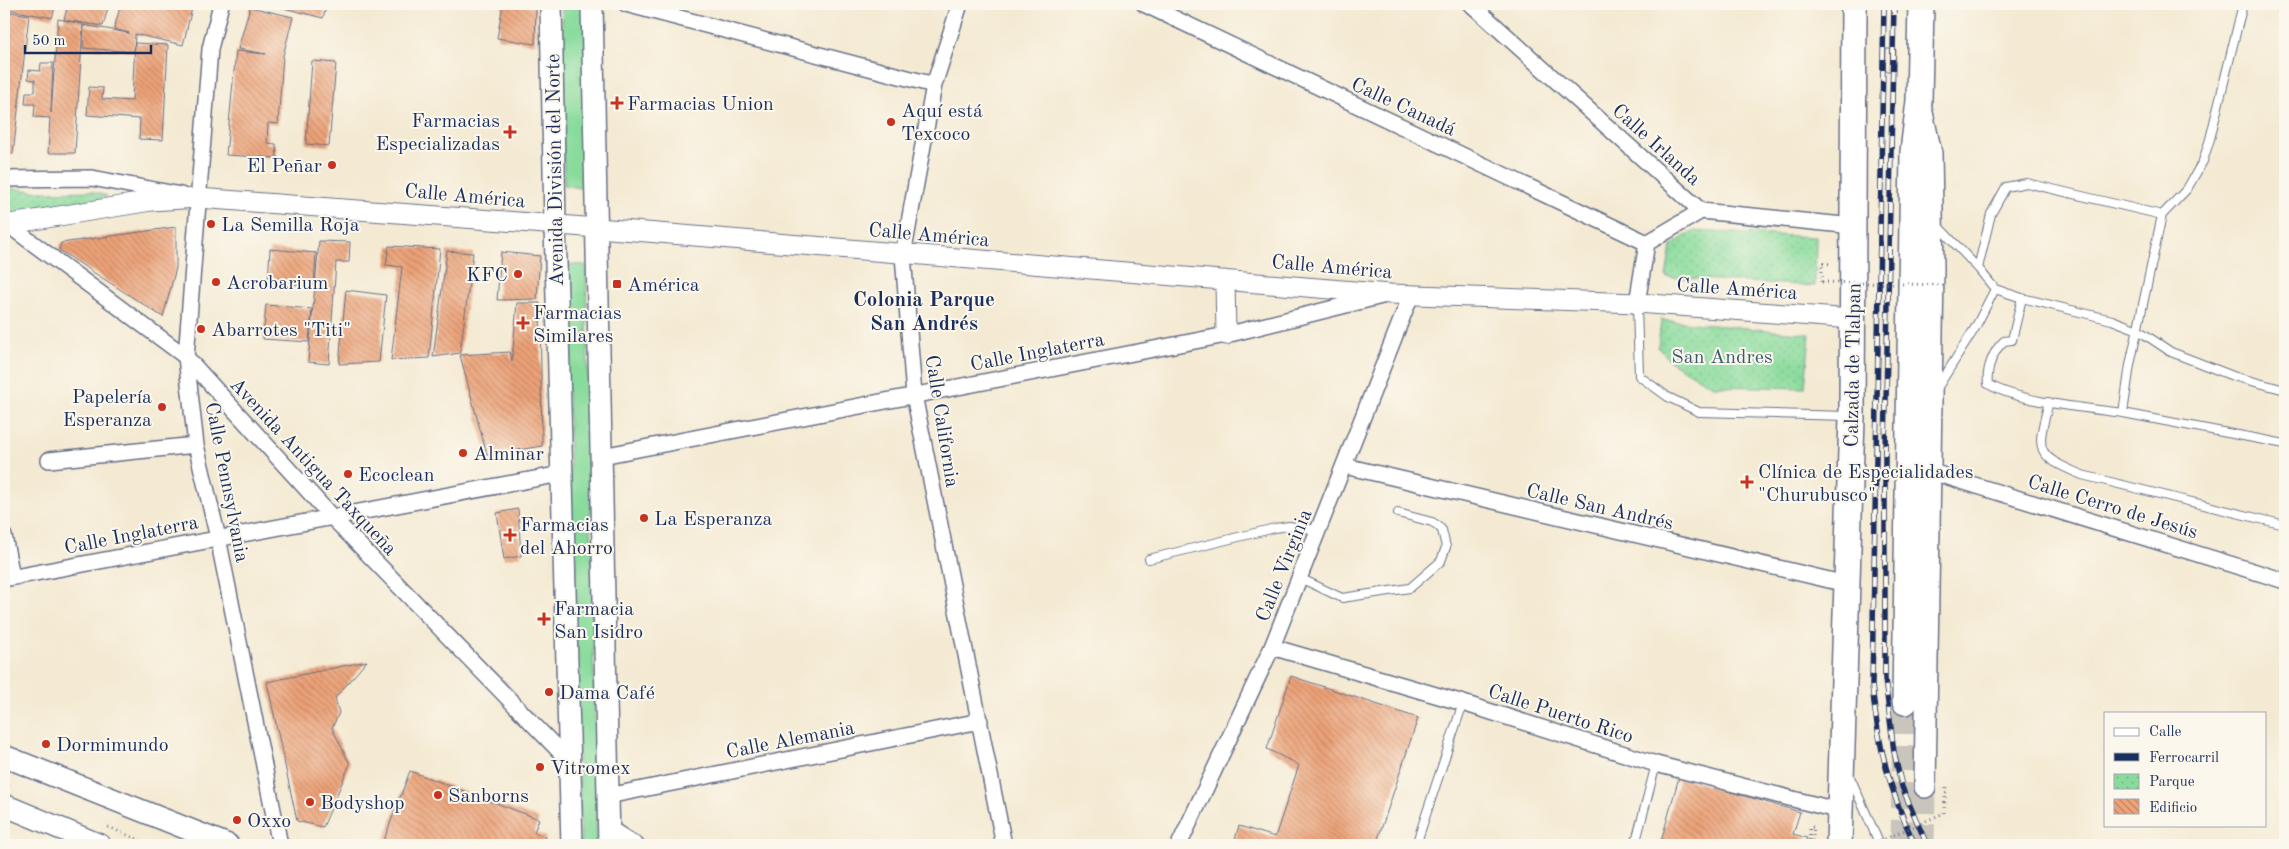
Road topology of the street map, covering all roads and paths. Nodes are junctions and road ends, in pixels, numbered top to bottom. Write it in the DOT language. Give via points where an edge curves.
graph roads {
  1 [pos="221,4"];
  2 [pos="552,4"];
  3 [pos="592,4"];
  4 [pos="626,4"];
  5 [pos="960,4"];
  6 [pos="1144,4"];
  7 [pos="1471,4"];
  8 [pos="1854,4"];
  9 [pos="1921,4"];
  10 [pos="2243,4"];
  11 [pos="1488,9"];
  12 [pos="934,85"];
  13 [pos="1919,101"];
  14 [pos="4,179"];
  15 [pos="198,198"];
  16 [pos="1701,211"];
  17 [pos="2162,216"];
  18 [pos="1932,219"];
  19 [pos="5,224"];
  20 [pos="554,225"];
  21 [pos="1854,226"];
  22 [pos="598,228"];
  23 [pos="1646,243"];
  24 [pos="903,255"];
  25 [pos="1822,263"];
  26 [pos="1978,268"];
  27 [pos="1225,280"];
  28 [pos="1947,285"];
  29 [pos="1995,288"];
  30 [pos="1390,294"];
  31 [pos="1411,295"];
  32 [pos="2022,298"];
  33 [pos="1637,303"];
  34 [pos="1852,319"];
  35 [pos="2138,330"];
  36 [pos="1226,336"];
  37 [pos="186,357"];
  38 [pos="2285,390"];
  39 [pos="914,396"];
  40 [pos="1930,400"];
  41 [pos="2049,402"];
  42 [pos="2122,413"];
  43 [pos="1852,417"];
  44 [pos="2285,444"];
  45 [pos="196,446"];
  46 [pos="602,456"];
  47 [pos="49,460"];
  48 [pos="1345,466"];
  49 [pos="1929,470"];
  50 [pos="561,474"];
  51 [pos="1398,513"];
  52 [pos="332,517"];
  53 [pos="2285,525"];
  54 [pos="1319,530"];
  55 [pos="4,536"];
  56 [pos="218,538"];
  57 [pos="1149,560"];
  58 [pos="8,578"];
  59 [pos="1300,578"];
  60 [pos="2285,581"];
  61 [pos="1846,584"];
  62 [pos="1272,647"];
  63 [pos="1463,702"];
  64 [pos="1905,702"];
  65 [pos="980,721"];
  66 [pos="1842,753"];
  67 [pos="4,756"];
  68 [pos="570,762"];
  69 [pos="1656,764"];
  70 [pos="1925,787"];
  71 [pos="1945,795"];
  72 [pos="608,796"];
  73 [pos="4,805"];
  74 [pos="1840,811"];
  75 [pos="609,836"];
  76 [pos="96,844"];
  77 [pos="228,845"];
  78 [pos="280,845"];
  79 [pos="572,845"];
  80 [pos="636,845"];
  81 [pos="1004,845"];
  82 [pos="1179,845"];
  83 [pos="1416,845"];
  84 [pos="1635,845"];
  85 [pos="1811,845"];
  86 [pos="1839,845"];
  87 [pos="1871,845"];
  88 [pos="1880,845"];
  1 -- 15 [label="street, Calle Pennsylvania" via="210,49"];
  2 -- 20 [label="main road, Avenida División del Norte"];
  3 -- 22 [label="main road, Avenida División del Norte"];
  4 -- 12 [label="street"];
  5 -- 12 [label="street, Calle California"];
  6 -- 23 [label="street, Calle Canadá"];
  7 -- 11 [label="street, Calle Irlanda"];
  8 -- 21 [label="highway, Calzada de Tlalpan"];
  9 -- 13 [label="highway"];
  10 -- 17 [label="lane" via="2203,160 2187,189"];
  11 -- 16 [label="street, Calle Irlanda"];
  12 -- 24 [label="street, Calle California"];
  13 -- 18 [label="main road" via="1931,153"];
  13 -- 64 [label="highway" via="1913,162"];
  14 -- 15 [label="street" via="92,178"];
  15 -- 19 [label="street, Calle América" via="151,201"];
  15 -- 20 [label="street, Calle América"];
  15 -- 37 [label="street, Calle Pennsylvania"];
  16 -- 21 [label="street, Calle Irlanda"];
  16 -- 23 [label="street"];
  17 -- 26 [label="lane" via="2027,182 2006,187 1991,214"];
  17 -- 35 [label="lane"];
  18 -- 26 [label="lane"];
  18 -- 40 [label="main road"];
  19 -- 37 [label="street, Avenida Antigua Taxqueña"];
  20 -- 22 [label="street, Calle América"];
  20 -- 50 [label="main road, Avenida División del Norte"];
  21 -- 34 [label="highway, Calzada de Tlalpan"];
  22 -- 24 [label="street, Calle América"];
  22 -- 46 [label="main road, Avenida División del Norte"];
  23 -- 33 [label="street"];
  24 -- 27 [label="street, Calle América"];
  24 -- 39 [label="street, Calle California"];
  25 -- 28 [label="path, bridge" via="1822,282"];
  26 -- 29 [label="lane"];
  27 -- 30 [label="street, Calle América"];
  27 -- 36 [label="street"];
  29 -- 32 [label="lane"];
  29 -- 40 [label="lane" via="1975,328"];
  30 -- 31 [label="street, Calle América"];
  30 -- 36 [label="street, Calle Inglaterra"];
  31 -- 33 [label="street, Calle América"];
  31 -- 48 [label="street, Calle Virginia"];
  32 -- 35 [label="lane" via="2112,320"];
  32 -- 41 [label="lane" via="2012,340 1997,347 1986,374 1988,384"];
  33 -- 34 [label="street, Calle América"];
  33 -- 43 [label="lane" via="1639,376 1668,396 1699,412"];
  34 -- 43 [label="highway, Calzada de Tlalpan"];
  35 -- 38 [label="lane" via="2170,352 2233,376"];
  35 -- 42 [label="lane"];
  36 -- 39 [label="street, Calle Inglaterra"];
  37 -- 45 [label="street, Calle Pennsylvania"];
  37 -- 52 [label="street, Avenida Antigua Taxqueña"];
  39 -- 46 [label="street, Calle Inglaterra"];
  39 -- 65 [label="street, Calle California"];
  40 -- 49 [label="main road"];
  41 -- 42 [label="lane"];
  41 -- 53 [label="lane" via="2039,438 2044,452 2056,464 2082,475"];
  42 -- 44 [label="lane"];
  43 -- 61 [label="highway, Calzada de Tlalpan"];
  45 -- 47 [label="street"];
  45 -- 56 [label="street, Calle Pennsylvania"];
  46 -- 72 [label="main road, Avenida División del Norte"];
  48 -- 54 [label="street, Calle Virginia"];
  48 -- 61 [label="street, Calle San Andrés"];
  49 -- 60 [label="street, Calle Cerro de Jesús"];
  49 -- 70 [label="main road"];
  50 -- 52 [label="street, Calle Inglaterra"];
  50 -- 68 [label="main road, Avenida División del Norte"];
  51 -- 59 [label="lane" via="1437,525 1442,530 1446,547 1441,561 1410,588 1342,598"];
  52 -- 56 [label="street, Calle Inglaterra"];
  52 -- 68 [label="street, Avenida Antigua Taxqueña"];
  54 -- 57 [label="lane" via="1289,526 1275,528"];
  54 -- 59 [label="street, Calle Virginia"];
  55 -- 58 [label="street"];
  56 -- 58 [label="street, Calle Inglaterra"];
  56 -- 78 [label="street, Calle Pennsylvania"];
  59 -- 62 [label="street, Calle Virginia"];
  61 -- 66 [label="highway, Calzada de Tlalpan"];
  62 -- 63 [label="street, Calle Puerto Rico"];
  62 -- 82 [label="street, Calle Virginia"];
  63 -- 69 [label="street, Calle Puerto Rico"];
  63 -- 83 [label="lane"];
  65 -- 72 [label="street, Calle Alemania"];
  65 -- 81 [label="street, Calle California"];
  66 -- 74 [label="highway, Calzada de Tlalpan"];
  66 -- 88 [label="lane" via="1856,794"];
  67 -- 77 [label="main road"];
  68 -- 79 [label="main road, Avenida División del Norte"];
  69 -- 74 [label="street, Calle Puerto Rico"];
  69 -- 84 [label="lane"];
  71 -- 87 [label="path, bridge" via="1944,813"];
  72 -- 75 [label="main road, Avenida División del Norte"];
  73 -- 76 [label="main road"];
  74 -- 86 [label="highway, Calzada de Tlalpan"];
  75 -- 80 [label="street"];
  85 -- 85 [label="path" via="1814,827 1810,827"];
}
